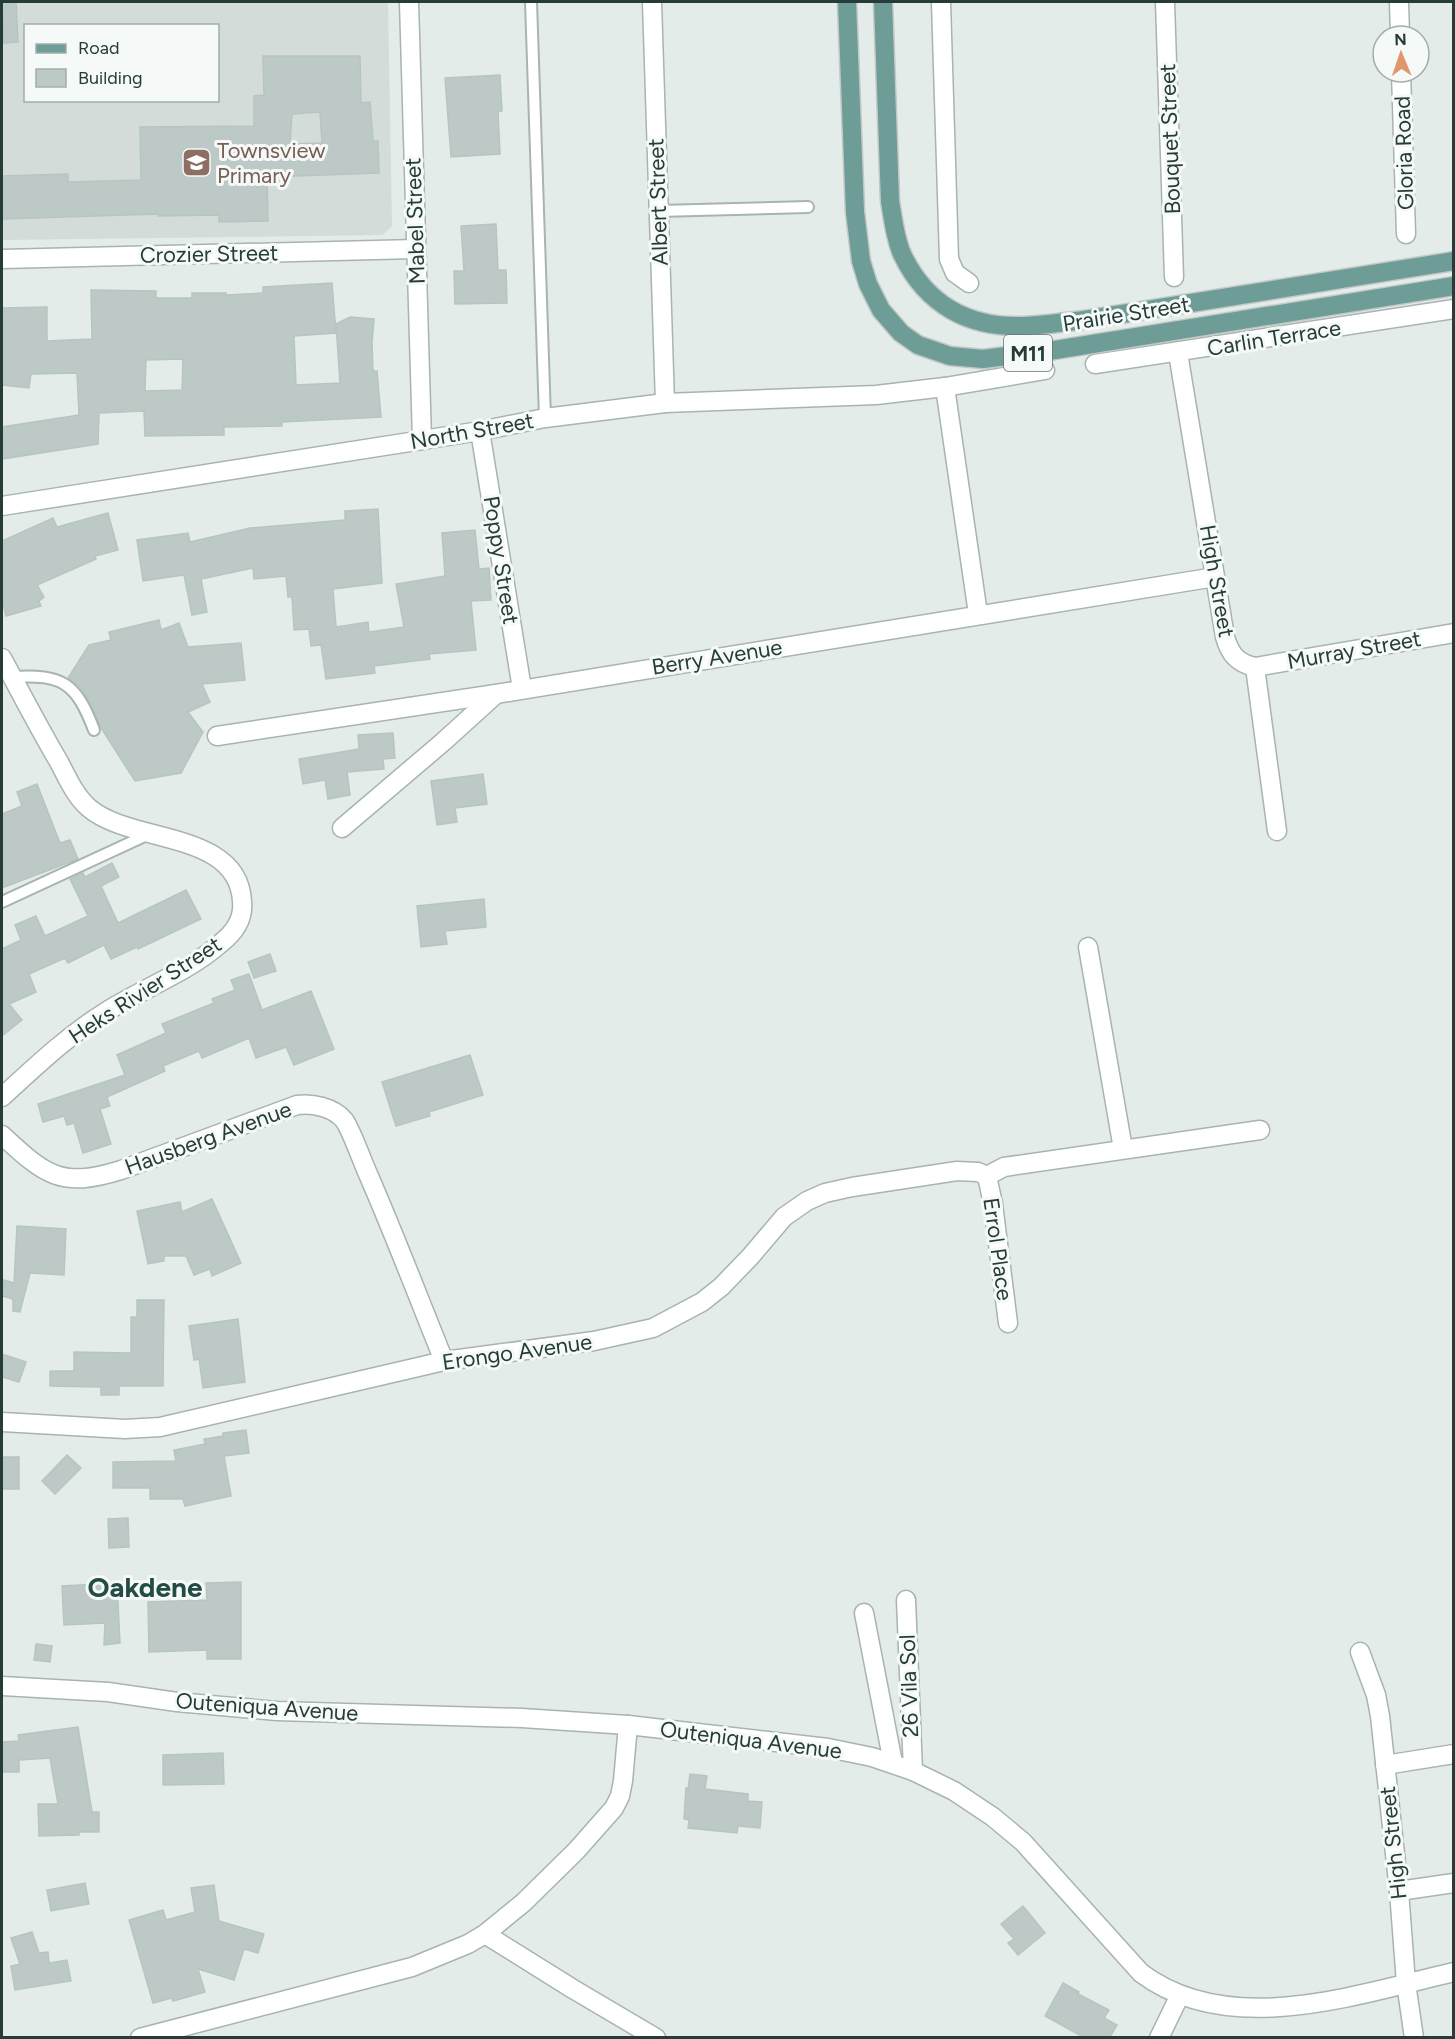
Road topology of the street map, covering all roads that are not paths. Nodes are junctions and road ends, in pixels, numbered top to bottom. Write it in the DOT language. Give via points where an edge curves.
graph roads {
  1 [pos="410,2"];
  2 [pos="531,2"];
  3 [pos="651,2"];
  4 [pos="847,2"];
  5 [pos="883,2"];
  6 [pos="941,2"];
  7 [pos="1165,2"];
  8 [pos="1399,2"];
  9 [pos="1400,24"];
  10 [pos="1401,84"];
  11 [pos="808,207"];
  12 [pos="659,211"];
  13 [pos="1406,234"];
  14 [pos="416,249"];
  15 [pos="2,259"];
  16 [pos="1454,261"];
  17 [pos="1174,277"];
  18 [pos="969,283"];
  19 [pos="1454,286"];
  20 [pos="1454,309"];
  21 [pos="1178,353"];
  22 [pos="1095,364"];
  23 [pos="1045,370"];
  24 [pos="945,387"];
  25 [pos="665,403"];
  26 [pos="546,418"];
  27 [pos="480,431"];
  28 [pos="422,440"];
  29 [pos="2,506"];
  30 [pos="1215,577"];
  31 [pos="978,614"];
  32 [pos="1454,633"];
  33 [pos="2,658"];
  34 [pos="1255,667"];
  35 [pos="12,677"];
  36 [pos="522,689"];
  37 [pos="496,694"];
  38 [pos="94,730"];
  39 [pos="218,736"];
  40 [pos="342,828"];
  41 [pos="1277,831"];
  42 [pos="149,834"];
  43 [pos="2,902"];
  44 [pos="1088,948"];
  45 [pos="2,1097"];
  46 [pos="1260,1130"];
  47 [pos="2,1136"];
  48 [pos="1122,1149"];
  49 [pos="987,1176"];
  50 [pos="1008,1323"];
  51 [pos="444,1361"];
  52 [pos="2,1422"];
  53 [pos="906,1600"];
  54 [pos="864,1613"];
  55 [pos="1360,1652"];
  56 [pos="2,1686"];
  57 [pos="628,1725"];
  58 [pos="1454,1754"];
  59 [pos="893,1763"];
  60 [pos="1385,1765"];
  61 [pos="913,1771"];
  62 [pos="1454,1883"];
  63 [pos="1399,1891"];
  64 [pos="485,1934"];
  65 [pos="1454,1972"];
  66 [pos="1406,1983"];
  67 [pos="1178,1999"];
  68 [pos="140,2037"];
  69 [pos="656,2037"];
  70 [pos="1160,2037"];
  71 [pos="1414,2037"];
  1 -- 14 [label="street, Mabel Street"];
  2 -- 26 [label="lane"];
  3 -- 12 [label="street, Albert Street"];
  4 -- 19 [label="main road, Prairie Street / M11" via="855,212 861,261 881,310 918,345 950,356 983,359"];
  5 -- 16 [label="main road, Prairie Street / M11" via="890,201 895,230 901,253 914,276 945,307 964,317 986,324 1023,326 1084,320"];
  6 -- 18 [label="street" via="949,259 955,273"];
  7 -- 17 [label="street, Bouquet Street"];
  8 -- 9 [label="street"];
  10 -- 13 [label="street, Gloria Road"];
  11 -- 12 [label="lane"];
  12 -- 25 [label="street, Albert Street"];
  14 -- 15 [label="street, Crozier Street"];
  14 -- 28 [label="street, Mabel Street"];
  20 -- 21 [label="street, Carlin Terrace"];
  21 -- 22 [label="street, Carlin Terrace"];
  21 -- 30 [label="street, High Street"];
  23 -- 24 [label="street"];
  24 -- 25 [label="street, North Street" via="864,395"];
  24 -- 31 [label="street"];
  25 -- 26 [label="street, North Street"];
  26 -- 27 [label="street, North Street"];
  27 -- 28 [label="street, North Street"];
  27 -- 36 [label="street, Poppy Street"];
  28 -- 29 [label="street, North Street"];
  30 -- 31 [label="street, Berry Avenue"];
  30 -- 34 [label="street, High Street" via="1228,647 1236,659"];
  31 -- 36 [label="street, Berry Avenue"];
  32 -- 34 [label="street, Murray Street"];
  33 -- 35 [label="street, Heks Rivier Street"];
  34 -- 41 [label="street"];
  35 -- 38 [label="lane" via="52,679 69,686"];
  35 -- 42 [label="street, Heks Rivier Street" via="82,801 115,823"];
  36 -- 37 [label="street, Berry Avenue"];
  37 -- 39 [label="street, Berry Avenue"];
  37 -- 40 [label="street"];
  42 -- 43 [label="lane"];
  42 -- 45 [label="street, Heks Rivier Street" via="215,856 233,870 241,886 243,906 238,924 207,954 77,1032"];
  44 -- 48 [label="street"];
  46 -- 48 [label="street"];
  47 -- 51 [label="street, Hausberg Avenue" via="45,1172 69,1179 91,1179 297,1105 308,1103 336,1113 344,1120 365,1168"];
  48 -- 49 [label="street" via="1004,1167"];
  49 -- 50 [label="street, Errol Place"];
  49 -- 51 [label="street, Erongo Avenue" via="957,1171 852,1187 807,1201 784,1216 735,1275 702,1302 653,1328 594,1341"];
  51 -- 52 [label="street, Erongo Avenue" via="148,1429"];
  53 -- 61 [label="street, 26 Vila Sol"];
  54 -- 59 [label="street"];
  55 -- 60 [label="street, High Street" via="1376,1695"];
  56 -- 57 [label="street, Outeniqua Avenue" via="108,1692 258,1710"];
  57 -- 59 [label="street, Outeniqua Avenue" via="840,1750"];
  57 -- 64 [label="street" via="623,1780 614,1808 523,1903"];
  58 -- 60 [label="street"];
  59 -- 61 [label="street, Outeniqua Avenue"];
  60 -- 63 [label="street, High Street"];
  61 -- 67 [label="street, Outeniqua Avenue" via="954,1791 1016,1836 1142,1974"];
  62 -- 63 [label="street"];
  63 -- 66 [label="street, High Street"];
  64 -- 68 [label="street" via="412,1967"];
  64 -- 69 [label="street"];
  65 -- 66 [label="street, Outeniqua Avenue"];
  66 -- 67 [label="street, Outeniqua Avenue" via="1362,1996 1267,2013 1220,2012"];
  66 -- 71 [label="street, High Street"];
  67 -- 70 [label="street"];
}
